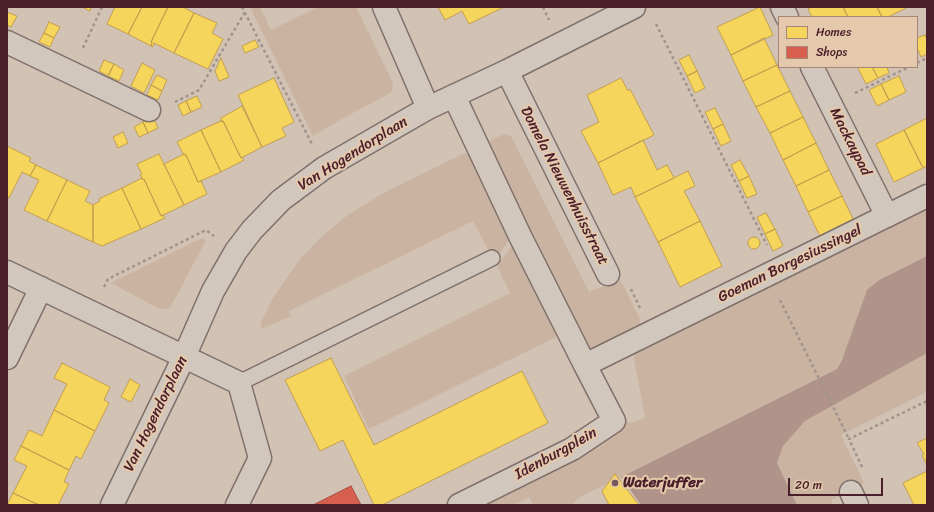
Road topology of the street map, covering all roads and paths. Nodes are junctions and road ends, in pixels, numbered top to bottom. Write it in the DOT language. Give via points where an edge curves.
graph roads {
  1 [pos="102,7"];
  2 [pos="242,7"];
  3 [pos="384,7"];
  4 [pos="634,7"];
  5 [pos="782,7"];
  6 [pos="245,12"];
  7 [pos="786,16"];
  8 [pos="655,21"];
  9 [pos="7,42"];
  10 [pos="927,58"];
  11 [pos="918,62"];
  12 [pos="813,68"];
  13 [pos="907,68"];
  14 [pos="507,71"];
  15 [pos="71,73"];
  16 [pos="454,96"];
  17 [pos="831,104"];
  18 [pos="428,108"];
  19 [pos="149,110"];
  20 [pos="324,168"];
  21 [pos="927,196"];
  22 [pos="887,216"];
  23 [pos="236,251"];
  24 [pos="492,258"];
  25 [pos="7,272"];
  26 [pos="773,272"];
  27 [pos="608,274"];
  28 [pos="41,288"];
  29 [pos="91,313"];
  30 [pos="652,331"];
  31 [pos="184,357"];
  32 [pos="7,358"];
  33 [pos="585,365"];
  34 [pos="239,383"];
  35 [pos="927,401"];
  36 [pos="849,439"];
  37 [pos="854,499"];
  38 [pos="112,505"];
  39 [pos="237,505"];
  40 [pos="459,505"];
  1 -- 15 [label="path"];
  2 -- 6 [label="path"];
  3 -- 18 [label="street"];
  4 -- 14 [label="street, Van Hogendorplaan"];
  5 -- 7 [label="street"];
  6 -- 19 [label="path" via="199,90 164,107"];
  6 -- 20 [label="path"];
  8 -- 26 [label="path"];
  9 -- 15 [label="street"];
  10 -- 11 [label="path"];
  12 -- 17 [label="street, Mackaypad"];
  13 -- 17 [label="path"];
  14 -- 16 [label="street, Van Hogendorplaan"];
  14 -- 27 [label="street, Domela Nieuwenhuisstraat"];
  15 -- 19 [label="street"];
  16 -- 18 [label="street, Van Hogendorplaan"];
  16 -- 33 [label="street"];
  17 -- 22 [label="street, Mackaypad"];
  18 -- 20 [label="street, Van Hogendorplaan"];
  20 -- 23 [label="street, Van Hogendorplaan" via="281,200"];
  21 -- 22 [label="street, Goeman Borgesiussingel"];
  22 -- 26 [label="street, Goeman Borgesiussingel"];
  23 -- 29 [label="path" via="206,230 108,279"];
  23 -- 31 [label="street, Van Hogendorplaan" via="213,291"];
  24 -- 34 [label="lane"];
  25 -- 28 [label="street"];
  26 -- 30 [label="street, Goeman Borgesiussingel"];
  26 -- 36 [label="path" via="808,355"];
  27 -- 30 [label="path, Domela Nieuwenhuisstraat" via="624,276"];
  28 -- 29 [label="street"];
  28 -- 32 [label="street"];
  29 -- 31 [label="street"];
  30 -- 33 [label="street"];
  31 -- 34 [label="street"];
  31 -- 38 [label="street, Van Hogendorplaan"];
  33 -- 40 [label="street, Idenburgplein" via="614,420 572,449"];
  34 -- 39 [label="street" via="260,458"];
  35 -- 36 [label="path"];
  36 -- 37 [label="path" via="871,484"];
}
